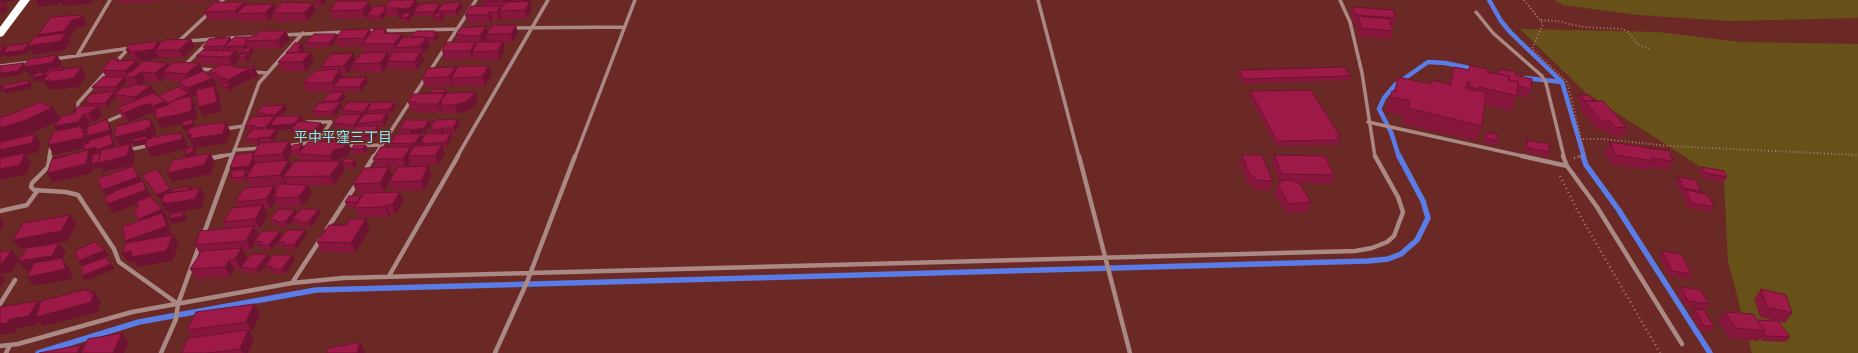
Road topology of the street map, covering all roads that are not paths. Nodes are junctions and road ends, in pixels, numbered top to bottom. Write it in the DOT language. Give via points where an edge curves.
graph roads {
  1 [pos="25,0"];
  2 [pos="110,0"];
  3 [pos="222,0"];
  4 [pos="476,0"];
  5 [pos="548,0"];
  6 [pos="635,0"];
  7 [pos="1038,0"];
  8 [pos="1340,0"];
  9 [pos="1476,12"];
  10 [pos="624,27"];
  11 [pos="510,28"];
  12 [pos="532,28"];
  13 [pos="457,29"];
  14 [pos="472,29"];
  15 [pos="365,31"];
  16 [pos="350,32"];
  17 [pos="304,33"];
  18 [pos="0,34"];
  19 [pos="280,35"];
  20 [pos="257,36"];
  21 [pos="210,40"];
  22 [pos="178,42"];
  23 [pos="171,43"];
  24 [pos="129,48"];
  25 [pos="136,48"];
  26 [pos="77,56"];
  27 [pos="122,57"];
  28 [pos="46,60"];
  29 [pos="38,61"];
  30 [pos="124,64"];
  31 [pos="0,66"];
  32 [pos="179,66"];
  33 [pos="194,69"];
  34 [pos="246,72"];
  35 [pos="268,73"];
  36 [pos="217,74"];
  37 [pos="131,111"];
  38 [pos="77,115"];
  39 [pos="306,122"];
  40 [pos="1368,122"];
  41 [pos="243,126"];
  42 [pos="96,127"];
  43 [pos="220,130"];
  44 [pos="52,140"];
  45 [pos="154,144"];
  46 [pos="381,145"];
  47 [pos="338,146"];
  48 [pos="279,147"];
  49 [pos="264,148"];
  50 [pos="123,151"];
  51 [pos="233,152"];
  52 [pos="203,159"];
  53 [pos="1568,166"];
  54 [pos="55,167"];
  55 [pos="47,169"];
  56 [pos="38,190"];
  57 [pos="0,211"];
  58 [pos="326,230"];
  59 [pos="322,237"];
  60 [pos="1105,257"];
  61 [pos="531,272"];
  62 [pos="388,276"];
  63 [pos="15,280"];
  64 [pos="292,283"];
  65 [pos="0,304"];
  66 [pos="178,304"];
  67 [pos="1682,344"];
  68 [pos="10,345"];
  69 [pos="0,346"];
  70 [pos="6,353"];
  71 [pos="161,353"];
  72 [pos="496,353"];
  73 [pos="1130,353"];
  1 -- 18 [label="highway"];
  2 -- 26 [label="street"];
  3 -- 22 [label="street"];
  4 -- 13 [label="street"];
  5 -- 12 [label="street"];
  6 -- 10 [label="street"];
  7 -- 60 [label="street"];
  8 -- 40 [label="street" via="1350,22 1362,73"];
  9 -- 53 [label="street" via="1493,33 1542,76 1546,83 1562,153"];
  10 -- 12 [label="street"];
  10 -- 61 [label="street"];
  11 -- 12 [label="street"];
  12 -- 62 [label="street"];
  13 -- 14 [label="street"];
  13 -- 15 [label="street"];
  13 -- 46 [label="street"];
  16 -- 17 [label="street"];
  17 -- 19 [label="street"];
  17 -- 35 [label="street"];
  20 -- 21 [label="street"];
  21 -- 22 [label="street"];
  21 -- 32 [label="street" via="186,67"];
  22 -- 23 [label="street"];
  24 -- 25 [label="street"];
  24 -- 26 [label="street"];
  24 -- 27 [label="street"];
  26 -- 28 [label="street"];
  27 -- 30 [label="street"];
  27 -- 38 [label="street" via="81,99"];
  29 -- 31 [label="street"];
  33 -- 36 [label="street" via="224,71"];
  34 -- 35 [label="street"];
  35 -- 41 [label="street" via="259,83"];
  37 -- 42 [label="street"];
  39 -- 48 [label="street" via="331,122 316,143"];
  40 -- 53 [label="street"];
  40 -- 60 [label="street" via="1374,155 1398,197 1403,212 1394,236 1387,242 1354,251"];
  41 -- 43 [label="street"];
  41 -- 51 [label="street"];
  44 -- 55 [label="street"];
  45 -- 50 [label="street"];
  46 -- 47 [label="street"];
  46 -- 58 [label="street"];
  49 -- 51 [label="street"];
  51 -- 52 [label="street"];
  51 -- 66 [label="street"];
  53 -- 67 [label="street" via="1597,207"];
  54 -- 55 [label="street"];
  55 -- 56 [label="street" via="32,183 31,187"];
  56 -- 57 [label="street" via="27,205"];
  56 -- 66 [label="street" via="78,195 114,249 119,262"];
  59 -- 64 [label="street"];
  60 -- 61 [label="street"];
  60 -- 73 [label="street"];
  61 -- 62 [label="street"];
  61 -- 72 [label="street"];
  62 -- 64 [label="street"];
  63 -- 65 [label="street"];
  64 -- 66 [label="street"];
  66 -- 68 [label="street" via="132,312"];
  66 -- 71 [label="street" via="176,319"];
  68 -- 69 [label="street"];
  68 -- 70 [label="street"];
}
